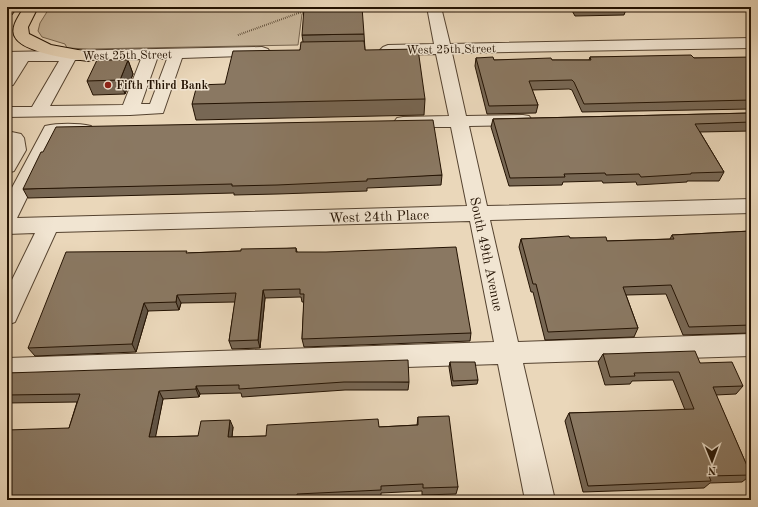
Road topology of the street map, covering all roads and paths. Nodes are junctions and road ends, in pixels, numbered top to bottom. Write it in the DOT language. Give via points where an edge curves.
graph roads {
  1 [pos="10,7"];
  2 [pos="27,7"];
  3 [pos="31,7"];
  4 [pos="434,7"];
  5 [pos="309,9"];
  6 [pos="7,11"];
  7 [pos="7,28"];
  8 [pos="235,36"];
  9 [pos="751,43"];
  10 [pos="443,49"];
  11 [pos="370,51"];
  12 [pos="277,52"];
  13 [pos="151,54"];
  14 [pos="176,54"];
  15 [pos="70,56"];
  16 [pos="88,56"];
  17 [pos="15,57"];
  18 [pos="7,81"];
  19 [pos="130,110"];
  20 [pos="7,112"];
  21 [pos="38,112"];
  22 [pos="539,119"];
  23 [pos="458,121"];
  24 [pos="390,123"];
  25 [pos="98,129"];
  26 [pos="7,137"];
  27 [pos="7,166"];
  28 [pos="751,206"];
  29 [pos="478,213"];
  30 [pos="7,217"];
  31 [pos="49,225"];
  32 [pos="7,226"];
  33 [pos="7,316"];
  34 [pos="751,344"];
  35 [pos="508,353"];
  36 [pos="7,369"];
  37 [pos="540,500"];
  1 -- 6 [label="main road"];
  2 -- 7 [label="main road"];
  3 -- 16 [label="main road" via="21,27 22,36 30,43 46,49"];
  4 -- 10 [label="street, South 49th Avenue"];
  5 -- 8 [label="path"];
  9 -- 10 [label="street, West 25th Street"];
  10 -- 11 [label="street, West 25th Street"];
  10 -- 23 [label="street, South 49th Avenue"];
  12 -- 14 [label="street, West 25th Street"];
  13 -- 14 [label="street, West 25th Street"];
  13 -- 16 [label="street, West 25th Street"];
  13 -- 19 [label="street"];
  14 -- 19 [label="street" via="158,109"];
  15 -- 16 [label="street, West 25th Street"];
  15 -- 17 [label="street, West 25th Street"];
  15 -- 21 [label="street"];
  17 -- 18 [label="street"];
  19 -- 21 [label="street"];
  20 -- 21 [label="street"];
  22 -- 23 [label="street"];
  23 -- 24 [label="street"];
  23 -- 29 [label="street, South 49th Avenue"];
  25 -- 30 [label="street" via="51,130"];
  26 -- 27 [label="street" via="15,138 17,150"];
  28 -- 29 [label="street, West 24th Place"];
  29 -- 31 [label="street, West 24th Place"];
  29 -- 35 [label="street, South 49th Avenue"];
  31 -- 32 [label="street, West 24th Place"];
  31 -- 33 [label="street"];
  34 -- 35 [label="street"];
  35 -- 36 [label="street"];
  35 -- 37 [label="street, South 49th Avenue"];
}
